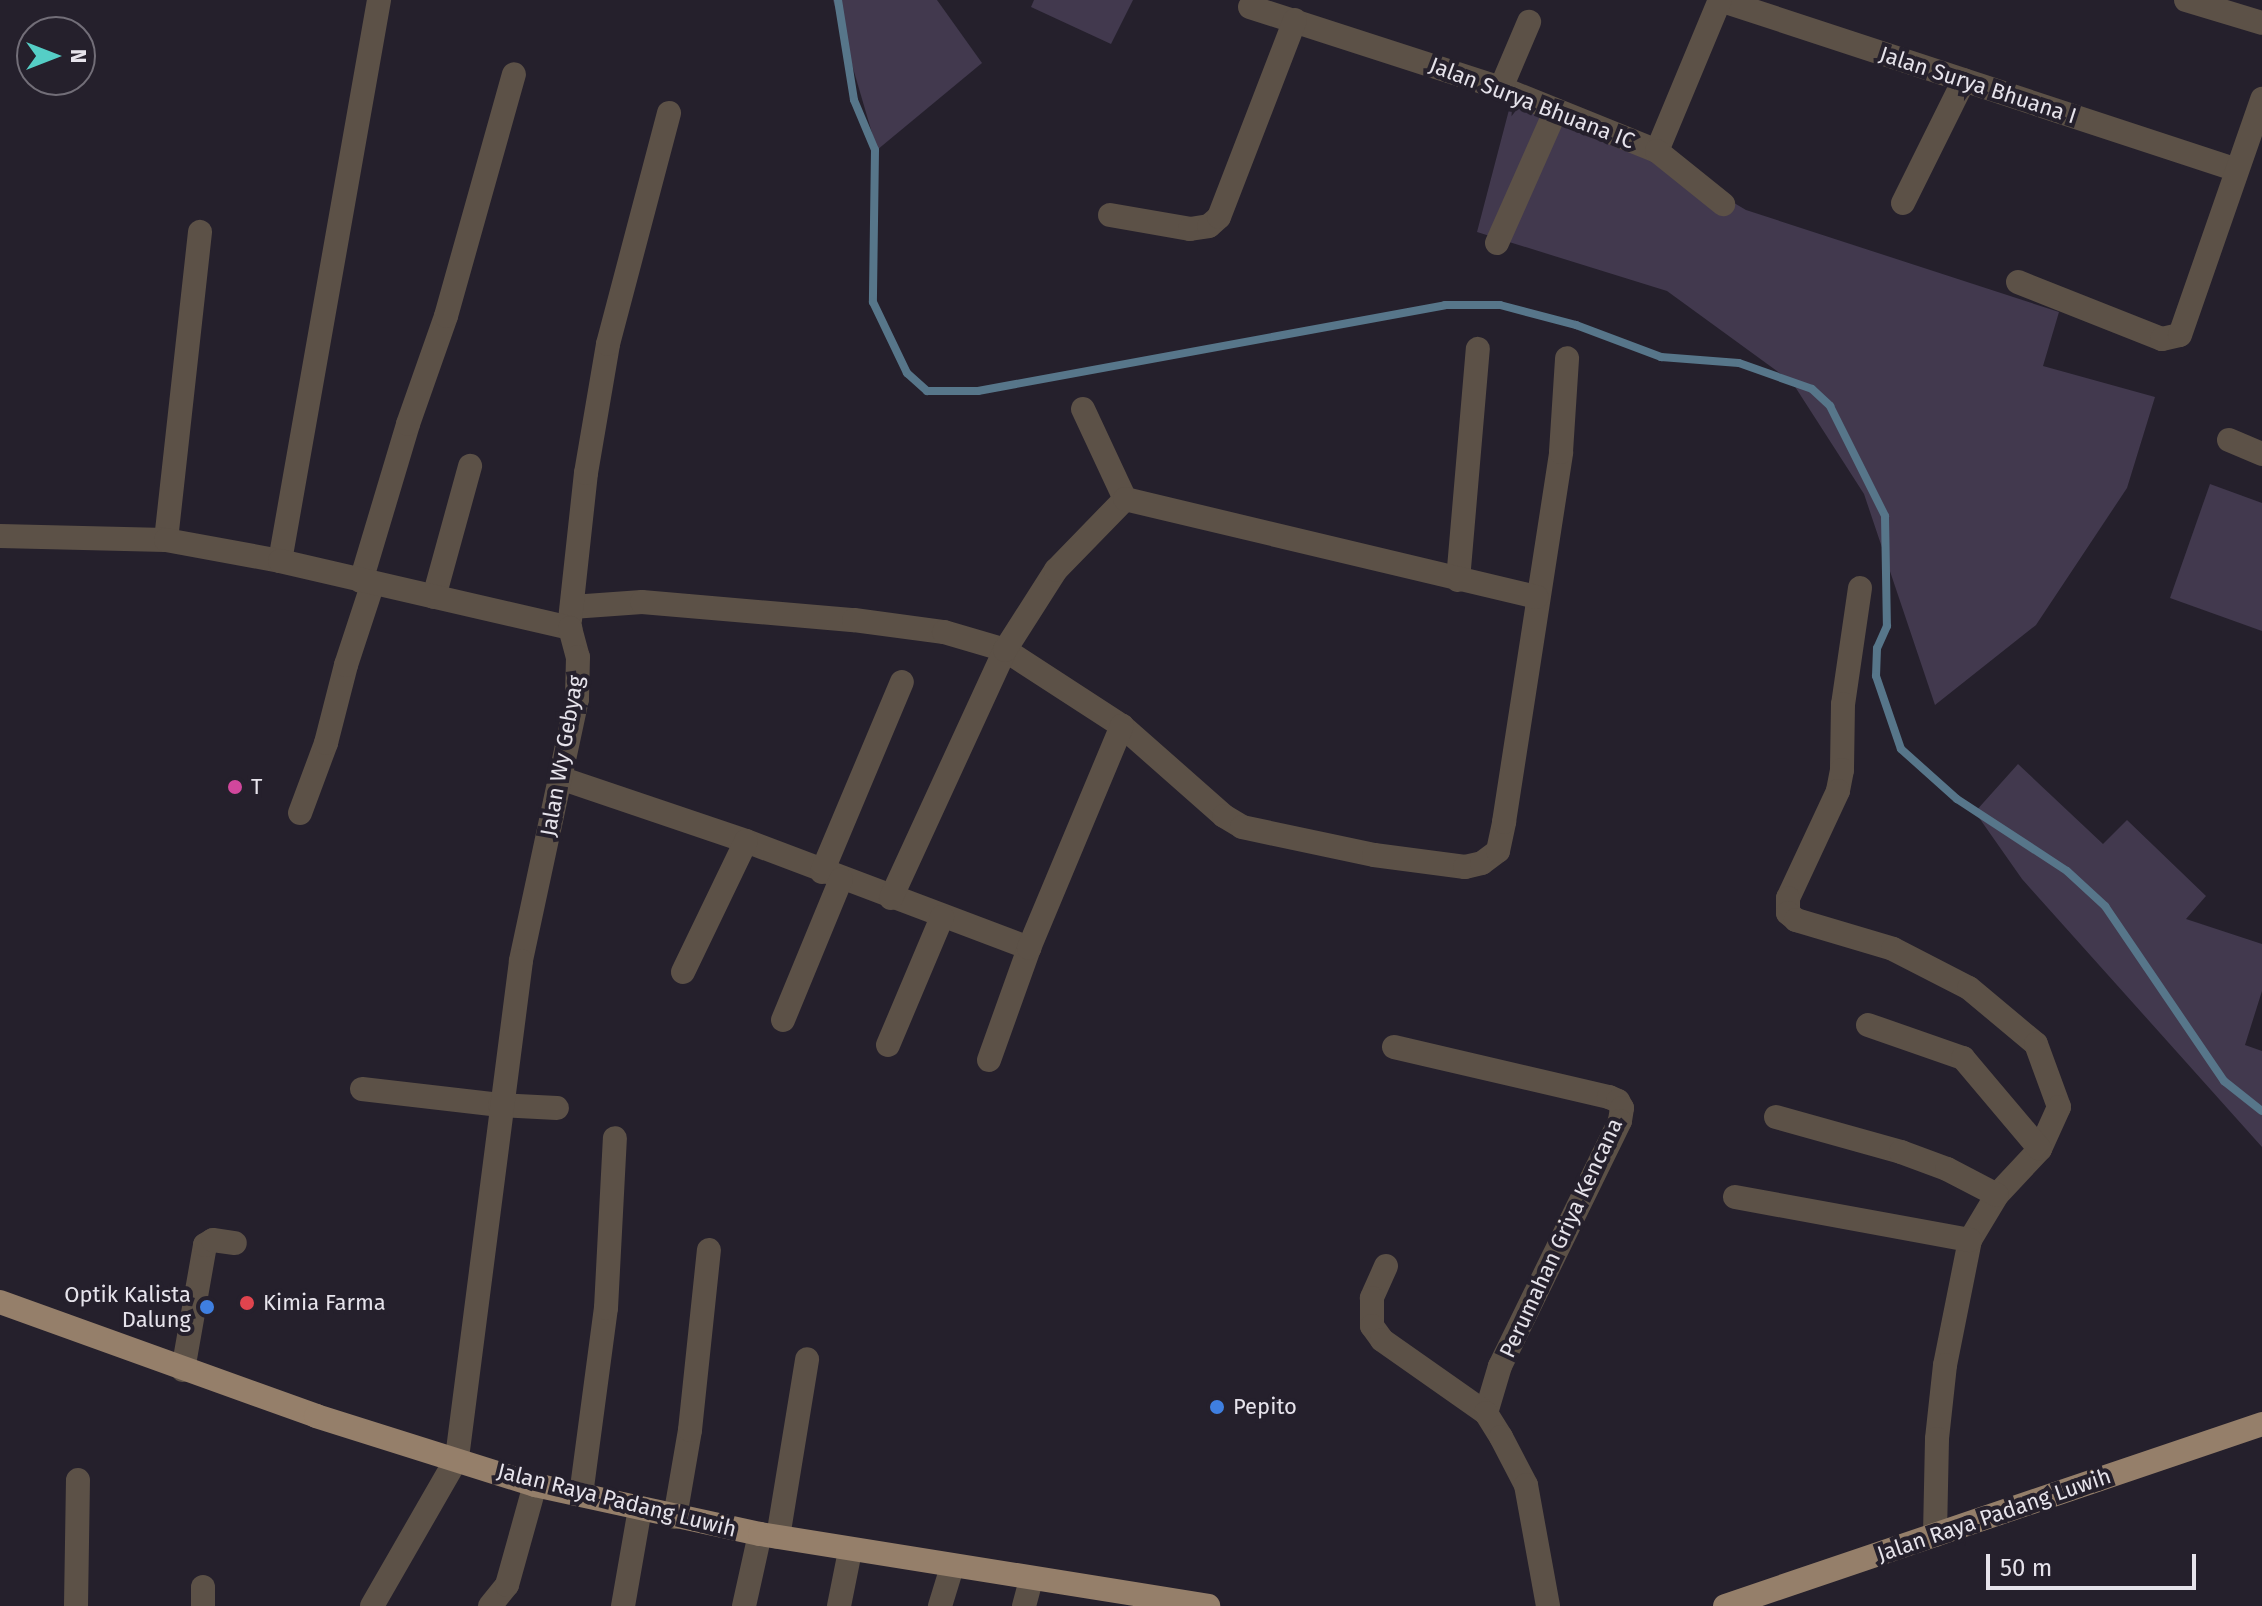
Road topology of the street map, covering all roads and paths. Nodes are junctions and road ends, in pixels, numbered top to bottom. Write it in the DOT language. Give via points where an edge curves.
graph roads {
  1 [pos="379,0"];
  2 [pos="1720,0"];
  3 [pos="2186,0"];
  4 [pos="1250,7"];
  5 [pos="1295,20"];
  6 [pos="1529,22"];
  7 [pos="2262,23"];
  8 [pos="514,74"];
  9 [pos="1964,80"];
  10 [pos="1501,88"];
  11 [pos="2262,99"];
  12 [pos="1556,110"];
  13 [pos="669,113"];
  14 [pos="1657,151"];
  15 [pos="2237,170"];
  16 [pos="1903,203"];
  17 [pos="1723,204"];
  18 [pos="1110,215"];
  19 [pos="200,232"];
  20 [pos="1497,243"];
  21 [pos="2018,282"];
  22 [pos="1478,349"];
  23 [pos="1567,358"];
  24 [pos="1083,409"];
  25 [pos="2229,440"];
  26 [pos="2262,454"];
  27 [pos="470,466"];
  28 [pos="1125,499"];
  29 [pos="0,536"];
  30 [pos="166,540"];
  31 [pos="280,561"];
  32 [pos="1458,580"];
  33 [pos="367,582"];
  34 [pos="1860,588"];
  35 [pos="434,597"];
  36 [pos="1537,597"];
  37 [pos="571,618"];
  38 [pos="1005,650"];
  39 [pos="902,682"];
  40 [pos="1122,726"];
  41 [pos="560,778"];
  42 [pos="300,813"];
  43 [pos="746,841"];
  44 [pos="832,876"];
  45 [pos="891,898"];
  46 [pos="942,917"];
  47 [pos="1029,948"];
  48 [pos="683,972"];
  49 [pos="783,1020"];
  50 [pos="1868,1025"];
  51 [pos="888,1045"];
  52 [pos="1394,1047"];
  53 [pos="989,1060"];
  54 [pos="362,1089"];
  55 [pos="500,1105"];
  56 [pos="557,1108"];
  57 [pos="1776,1117"];
  58 [pos="615,1138"];
  59 [pos="2040,1149"];
  60 [pos="1997,1195"];
  61 [pos="1735,1197"];
  62 [pos="1970,1240"];
  63 [pos="235,1243"];
  64 [pos="709,1250"];
  65 [pos="1386,1266"];
  66 [pos="0,1302"];
  67 [pos="807,1359"];
  68 [pos="183,1370"];
  69 [pos="1486,1413"];
  70 [pos="2262,1424"];
  71 [pos="457,1458"];
  72 [pos="78,1480"];
  73 [pos="535,1485"];
  74 [pos="581,1495"];
  75 [pos="640,1509"];
  76 [pos="675,1517"];
  77 [pos="1935,1535"];
  78 [pos="769,1536"];
  79 [pos="850,1551"];
  80 [pos="952,1567"];
  81 [pos="1031,1579"];
  82 [pos="76,1606"];
  83 [pos="372,1606"];
  84 [pos="490,1606"];
  85 [pos="623,1606"];
  86 [pos="744,1606"];
  87 [pos="839,1606"];
  88 [pos="940,1606"];
  89 [pos="1024,1606"];
  90 [pos="1208,1606"];
  91 [pos="1548,1606"];
  92 [pos="1725,1606"];
  1 -- 31 [label="street"];
  2 -- 9 [label="street, Jalan Surya Bhuana I"];
  2 -- 14 [label="street, Jalan Surya Bhuana IC"];
  3 -- 7 [label="street"];
  4 -- 5 [label="street, Jalan Surya Bhuana IC"];
  5 -- 10 [label="street, Jalan Surya Bhuana IC"];
  5 -- 18 [label="street" via="1219,217 1209,226 1190,229"];
  6 -- 10 [label="street"];
  8 -- 33 [label="street" via="446,316 408,424"];
  9 -- 15 [label="street, Jalan Surya Bhuana I"];
  9 -- 16 [label="street"];
  10 -- 12 [label="street, Jalan Surya Bhuana IC"];
  11 -- 15 [label="street"];
  12 -- 14 [label="street, Jalan Surya Bhuana IC"];
  12 -- 20 [label="street"];
  13 -- 37 [label="street, Jalan Wy Gebyag" via="608,344 586,473"];
  14 -- 17 [label="street"];
  15 -- 21 [label="street" via="2184,329 2176,338 2162,339"];
  19 -- 30 [label="street"];
  22 -- 32 [label="street"];
  23 -- 36 [label="street" via="1561,452"];
  24 -- 28 [label="street"];
  25 -- 26 [label="street"];
  27 -- 35 [label="street"];
  28 -- 32 [label="street"];
  28 -- 38 [label="street" via="1056,570"];
  29 -- 30 [label="street"];
  30 -- 31 [label="street"];
  31 -- 33 [label="street"];
  32 -- 36 [label="street"];
  33 -- 35 [label="street"];
  33 -- 42 [label="street" via="326,743"];
  34 -- 59 [label="street" via="1844,696 1838,791 1788,898 1788,913 1796,920 1893,949 1969,988 2036,1044 2059,1107"];
  35 -- 37 [label="street" via="549,620"];
  36 -- 40 [label="street" via="1498,851 1482,863 1465,867 1374,855 1242,827"];
  37 -- 38 [label="street" via="642,602 854,620 944,632"];
  37 -- 41 [label="street, Jalan Wy Gebyag" via="578,676"];
  38 -- 40 [label="street"];
  38 -- 45 [label="street"];
  39 -- 44 [label="street"];
  40 -- 47 [label="street"];
  41 -- 43 [label="street"];
  41 -- 55 [label="street, Jalan Wy Gebyag" via="521,961"];
  43 -- 44 [label="street"];
  43 -- 48 [label="street"];
  44 -- 45 [label="street"];
  44 -- 49 [label="street"];
  45 -- 46 [label="street"];
  46 -- 47 [label="street"];
  46 -- 51 [label="street"];
  47 -- 53 [label="street"];
  50 -- 59 [label="street" via="1963,1058"];
  52 -- 69 [label="street, Perumahan Griya Kencana" via="1609,1097 1622,1108 1500,1366"];
  54 -- 55 [label="street"];
  55 -- 56 [label="street"];
  55 -- 71 [label="street, Jalan Wy Gebyag"];
  57 -- 60 [label="street" via="1901,1152"];
  58 -- 74 [label="street" via="606,1308"];
  59 -- 60 [label="street"];
  60 -- 62 [label="street"];
  61 -- 62 [label="street"];
  62 -- 77 [label="street" via="1945,1365"];
  63 -- 68 [label="street" via="213,1240 205,1245"];
  64 -- 76 [label="street"];
  65 -- 69 [label="street" via="1372,1298 1372,1326 1382,1340"];
  66 -- 68 [label="main road, Jalan Raya Padang Luwih"];
  67 -- 78 [label="street"];
  68 -- 71 [label="main road, Jalan Raya Padang Luwih"];
  69 -- 91 [label="street" via="1526,1485"];
  70 -- 77 [label="main road, Jalan Raya Padang Luwih"];
  71 -- 73 [label="main road, Jalan Raya Padang Luwih"];
  71 -- 83 [label="street"];
  72 -- 82 [label="street"];
  73 -- 74 [label="main road, Jalan Raya Padang Luwih"];
  73 -- 84 [label="street" via="507,1585"];
  74 -- 75 [label="main road, Jalan Raya Padang Luwih"];
  75 -- 76 [label="main road, Jalan Raya Padang Luwih"];
  75 -- 85 [label="street"];
  76 -- 78 [label="main road, Jalan Raya Padang Luwih"];
  77 -- 92 [label="main road, Jalan Raya Padang Luwih"];
  78 -- 79 [label="main road, Jalan Raya Padang Luwih"];
  78 -- 86 [label="street"];
  79 -- 80 [label="main road, Jalan Raya Padang Luwih"];
  79 -- 87 [label="street"];
  80 -- 81 [label="main road, Jalan Raya Padang Luwih"];
  80 -- 88 [label="street"];
  81 -- 89 [label="street"];
  81 -- 90 [label="main road, Jalan Raya Padang Luwih"];
}
